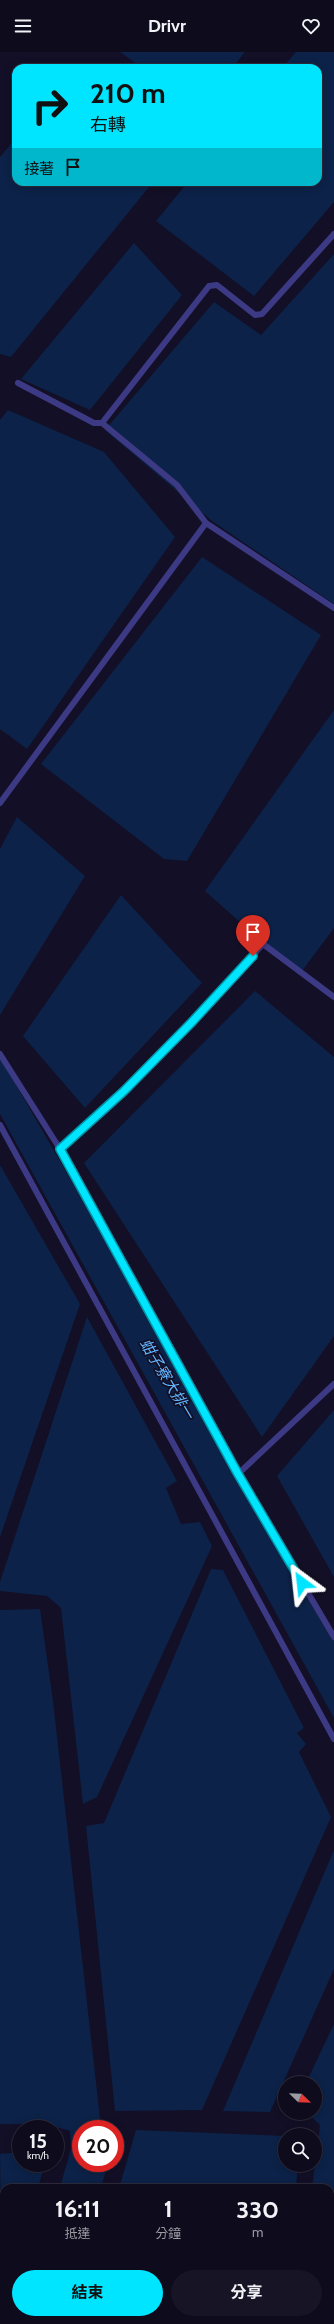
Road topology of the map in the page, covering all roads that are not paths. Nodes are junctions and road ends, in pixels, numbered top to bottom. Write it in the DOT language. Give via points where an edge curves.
graph roads {
  1 [pos="334,234"];
  2 [pos="18,383"];
  3 [pos="102,423"];
  4 [pos="206,523"];
  5 [pos="334,608"];
  6 [pos="0,803"];
  7 [pos="334,997"];
  8 [pos="0,1054"];
  9 [pos="0,1125"];
  10 [pos="60,1149"];
  11 [pos="334,1384"];
  12 [pos="238,1474"];
  13 [pos="334,1637"];
  14 [pos="334,1739"];
  1 -- 3 [label="lane" via="262,314 255,315 217,284 209,286"];
  2 -- 3 [label="lane" via="94,423"];
  3 -- 4 [label="lane" via="177,486"];
  4 -- 5 [label="lane"];
  4 -- 6 [label="lane"];
  7 -- 10 [label="lane" via="263,944 124,1091"];
  8 -- 10 [label="lane"];
  9 -- 14 [label="lane"];
  10 -- 12 [label="lane"];
  11 -- 12 [label="lane"];
  12 -- 13 [label="lane"];
}
